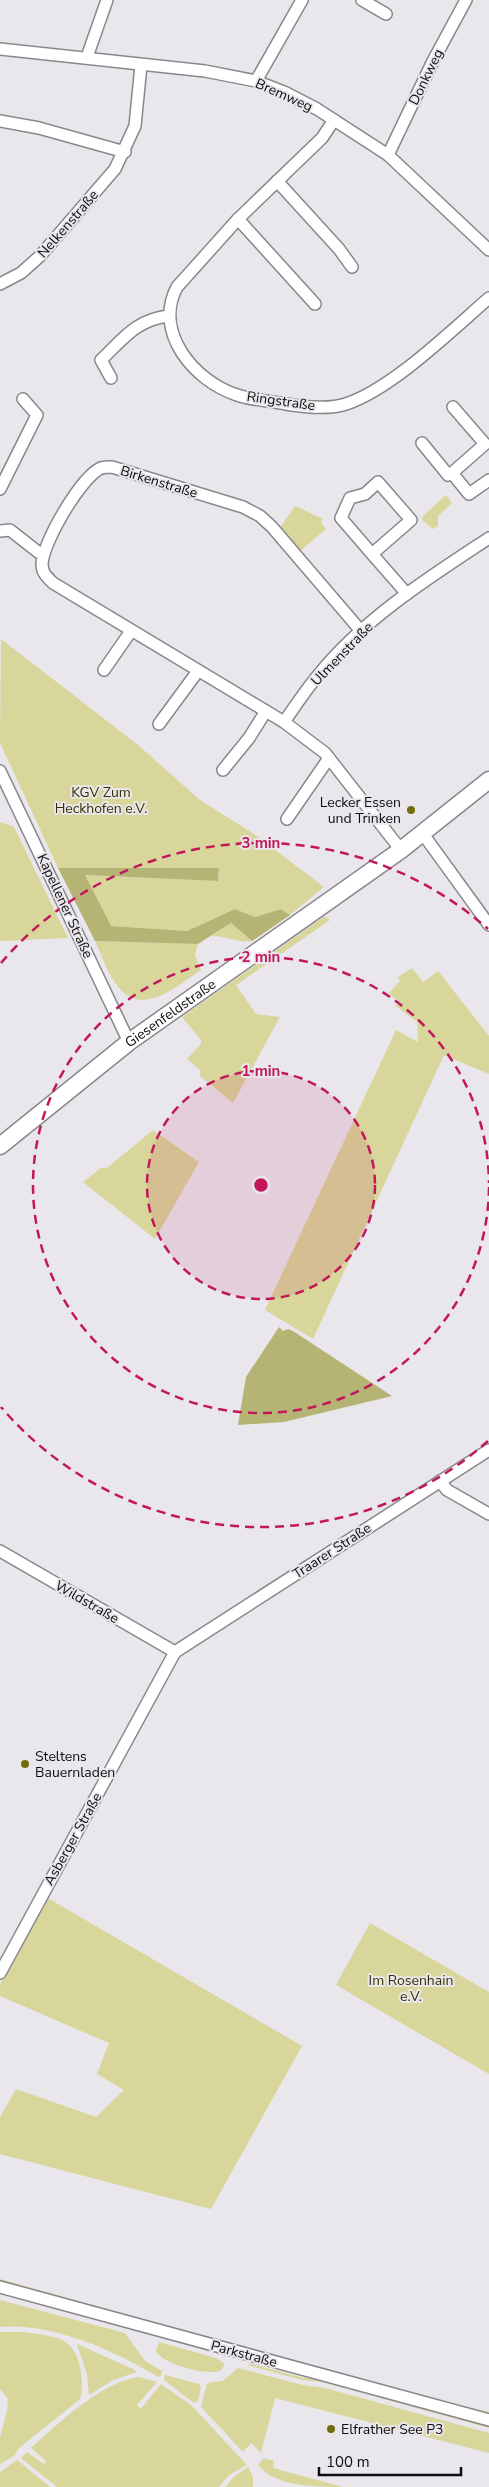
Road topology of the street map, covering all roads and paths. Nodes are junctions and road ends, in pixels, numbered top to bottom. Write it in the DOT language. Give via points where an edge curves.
graph roads {
  1 [pos="107,0"];
  2 [pos="302,0"];
  3 [pos="362,0"];
  4 [pos="466,0"];
  5 [pos="386,14"];
  6 [pos="0,49"];
  7 [pos="87,58"];
  8 [pos="141,65"];
  9 [pos="256,81"];
  10 [pos="334,120"];
  11 [pos="0,121"];
  12 [pos="125,152"];
  13 [pos="388,155"];
  14 [pos="277,182"];
  15 [pos="238,219"];
  16 [pos="488,247"];
  17 [pos="352,267"];
  18 [pos="0,284"];
  19 [pos="489,298"];
  20 [pos="315,304"];
  21 [pos="169,316"];
  22 [pos="111,378"];
  23 [pos="23,399"];
  24 [pos="453,407"];
  25 [pos="422,443"];
  26 [pos="487,444"];
  27 [pos="452,473"];
  28 [pos="489,480"];
  29 [pos="0,489"];
  30 [pos="0,531"];
  31 [pos="489,538"];
  32 [pos="44,554"];
  33 [pos="372,554"];
  34 [pos="407,594"];
  35 [pos="131,631"];
  36 [pos="361,631"];
  37 [pos="104,670"];
  38 [pos="198,671"];
  39 [pos="266,711"];
  40 [pos="284,722"];
  41 [pos="159,724"];
  42 [pos="329,758"];
  43 [pos="223,770"];
  44 [pos="0,771"];
  45 [pos="489,780"];
  46 [pos="287,819"];
  47 [pos="423,834"];
  48 [pos="401,850"];
  49 [pos="485,910"];
  50 [pos="489,925"];
  51 [pos="129,1042"];
  52 [pos="0,1146"];
  53 [pos="489,1450"];
  54 [pos="440,1481"];
  55 [pos="489,1514"];
  56 [pos="0,1551"];
  57 [pos="175,1652"];
  58 [pos="0,1973"];
  59 [pos="0,2287"];
  60 [pos="489,2420"];
  1 -- 7 [label="street"];
  2 -- 9 [label="street"];
  3 -- 5 [label="street"];
  4 -- 13 [label="street, Donkweg"];
  6 -- 7 [label="street, Bremweg"];
  7 -- 8 [label="street, Bremweg"];
  8 -- 9 [label="street, Bremweg" via="205,71"];
  8 -- 12 [label="street, Nelkenstraße" via="135,126"];
  9 -- 10 [label="street, Bremweg" via="284,92"];
  10 -- 13 [label="street, Bremweg"];
  10 -- 14 [label="street, Ringstraße" via="322,138"];
  11 -- 12 [label="street" via="39,128"];
  12 -- 18 [label="street, Nelkenstraße" via="111,174 40,256 21,273"];
  13 -- 16 [label="street, Bremweg"];
  14 -- 15 [label="street, Ringstraße"];
  14 -- 17 [label="street"];
  15 -- 20 [label="street"];
  15 -- 21 [label="street, Ringstraße" via="177,287 171,298"];
  19 -- 21 [label="street, Ringstraße" via="396,375 345,404 325,407 261,400 237,395 217,386 183,355 170,330"];
  21 -- 22 [label="street" via="153,318 134,328 101,360"];
  23 -- 29 [label="street" via="37,415"];
  24 -- 26 [label="street"];
  25 -- 27 [label="street" via="448,475"];
  26 -- 27 [label="street"];
  27 -- 28 [label="street" via="469,494"];
  30 -- 32 [label="street" via="10,530"];
  31 -- 34 [label="street, Ulmenstraße"];
  32 -- 35 [label="street" via="44,574 53,584"];
  32 -- 36 [label="street, Birkenstraße" via="62,515 79,489 102,468 112,467 243,507 260,516"];
  33 -- 33 [label="street" via="411,520 378,482 365,494 350,498 341,518"];
  33 -- 34 [label="street"];
  34 -- 36 [label="street, Ulmenstraße"];
  35 -- 37 [label="street"];
  35 -- 38 [label="street"];
  36 -- 40 [label="street, Ulmenstraße" via="321,672"];
  38 -- 39 [label="street"];
  38 -- 41 [label="street"];
  39 -- 40 [label="street"];
  39 -- 43 [label="street"];
  40 -- 42 [label="street"];
  42 -- 46 [label="street"];
  42 -- 48 [label="street"];
  44 -- 51 [label="street, Kapellener Straße"];
  45 -- 47 [label="main road, Giesenfeldstraße"];
  47 -- 48 [label="main road, Giesenfeldstraße"];
  47 -- 49 [label="street"];
  48 -- 51 [label="main road, Giesenfeldstraße"];
  49 -- 50 [label="street"];
  51 -- 52 [label="main road, Giesenfeldstraße"];
  53 -- 54 [label="street, Traarer Straße"];
  54 -- 55 [label="street" via="447,1490"];
  54 -- 57 [label="street, Traarer Straße"];
  56 -- 57 [label="street, Wildstraße"];
  57 -- 58 [label="street, Asberger Straße"];
  59 -- 60 [label="street, Parkstraße"];
}
